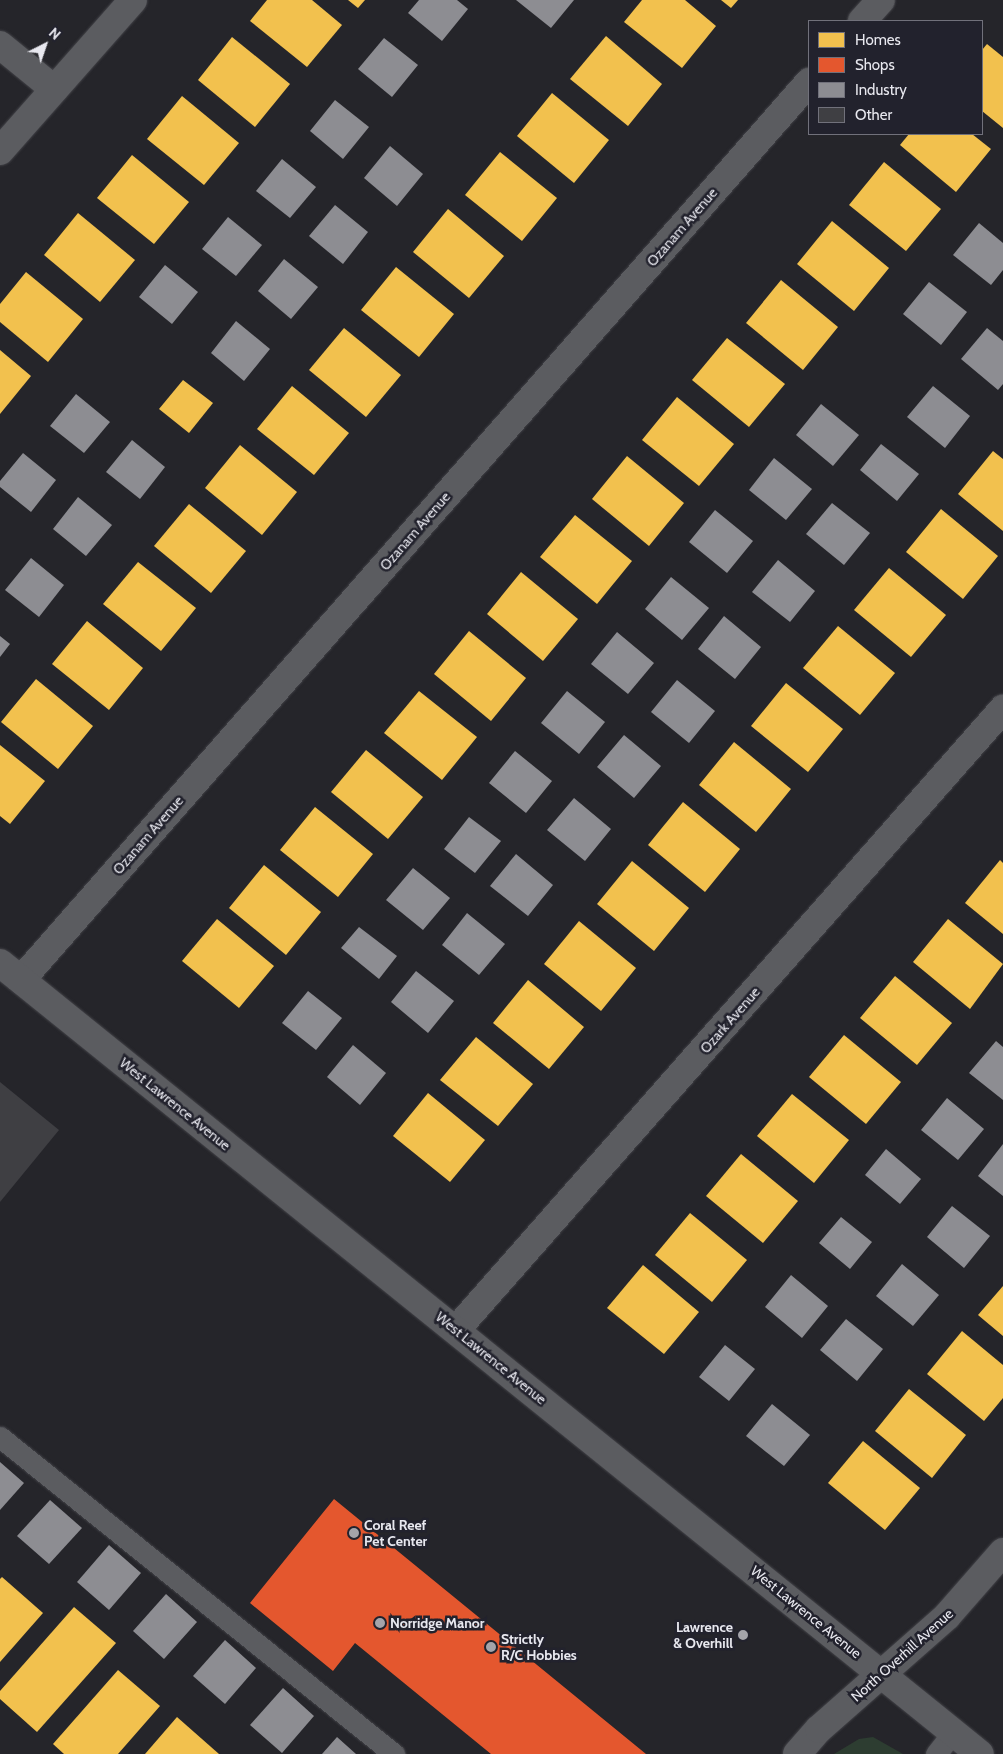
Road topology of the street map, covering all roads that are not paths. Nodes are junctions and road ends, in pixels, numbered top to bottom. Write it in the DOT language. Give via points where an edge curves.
graph roads {
  1 [pos="133,0"];
  2 [pos="881,0"];
  3 [pos="863,20"];
  4 [pos="0,45"];
  5 [pos="808,83"];
  6 [pos="54,88"];
  7 [pos="0,151"];
  8 [pos="1003,709"];
  9 [pos="0,964"];
  10 [pos="21,980"];
  11 [pos="456,1330"];
  12 [pos="0,1436"];
  13 [pos="1003,1552"];
  14 [pos="881,1673"];
  15 [pos="954,1732"];
  16 [pos="394,1754"];
  17 [pos="797,1754"];
  18 [pos="936,1754"];
  19 [pos="980,1754"];
  1 -- 6 [label="street"];
  2 -- 3 [label="street"];
  4 -- 6 [label="street"];
  5 -- 10 [label="street, Ozanam Avenue"];
  6 -- 7 [label="street"];
  8 -- 11 [label="street, Ozark Avenue"];
  9 -- 10 [label="street, West Lawrence Avenue"];
  10 -- 11 [label="street, West Lawrence Avenue"];
  11 -- 14 [label="street, West Lawrence Avenue"];
  12 -- 16 [label="lane"];
  13 -- 14 [label="street, North Overhill Avenue" via="947,1616"];
  14 -- 15 [label="street, West Lawrence Avenue"];
  14 -- 17 [label="street, North Overhill Avenue"];
  15 -- 18 [label="lane"];
  15 -- 19 [label="street, West Lawrence Avenue"];
}
